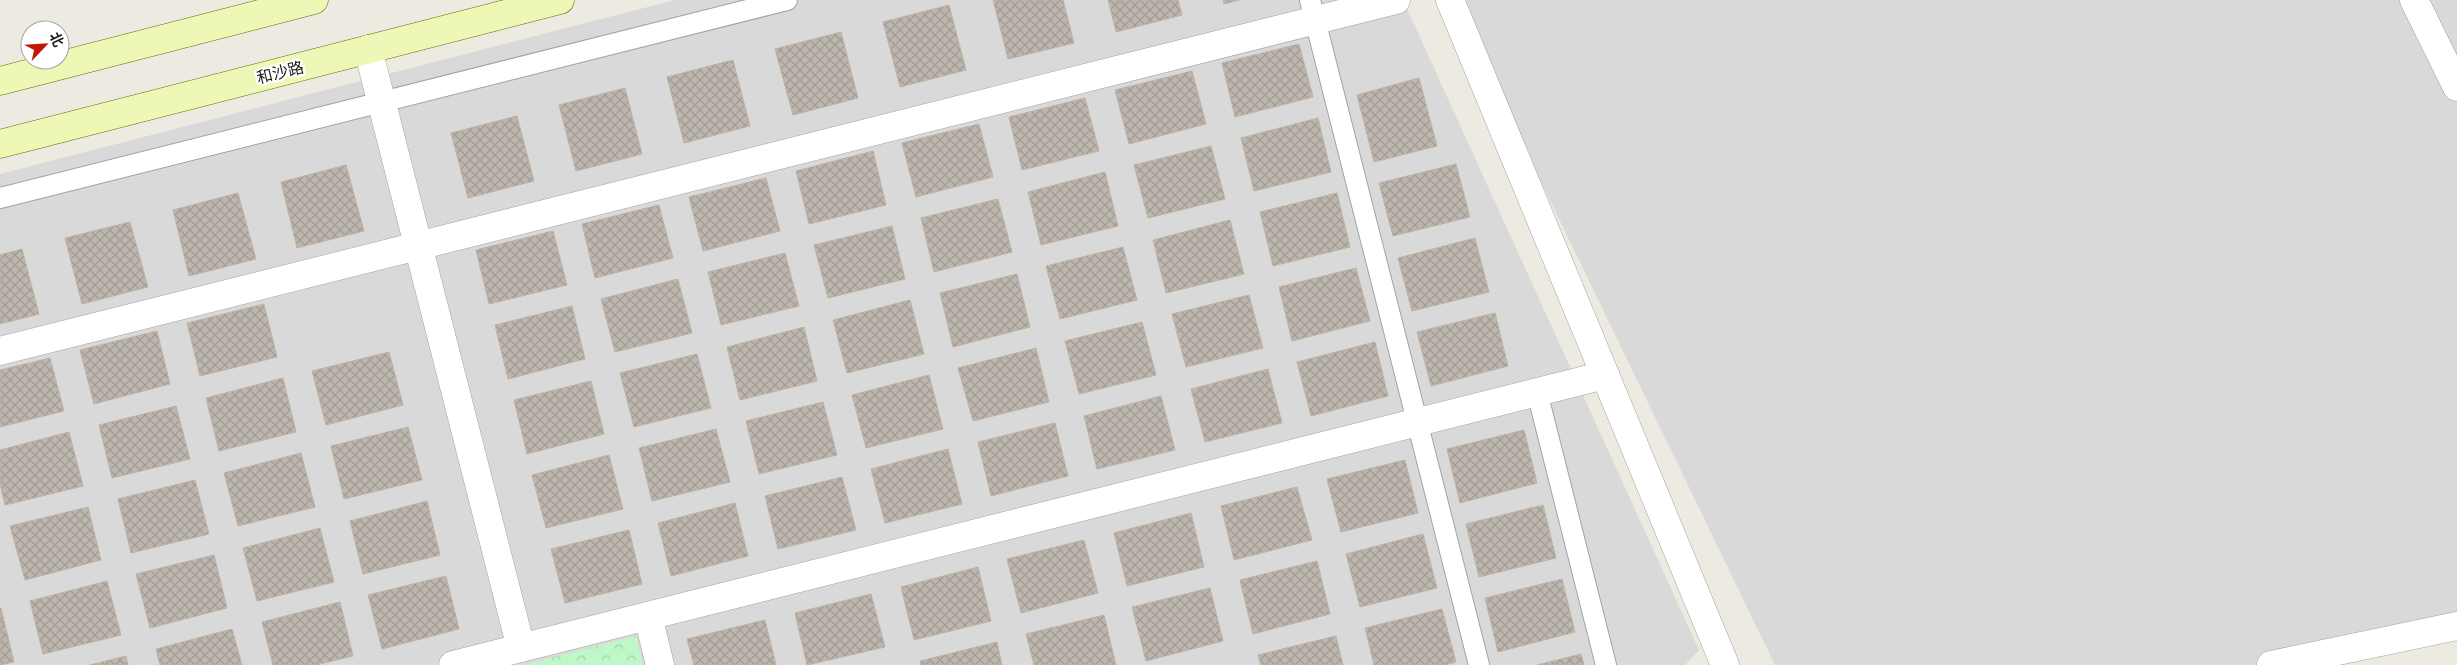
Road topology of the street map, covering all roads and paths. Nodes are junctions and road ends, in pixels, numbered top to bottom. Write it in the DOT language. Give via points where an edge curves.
graph roads {
  1 [pos="314,0"];
  2 [pos="560,0"];
  3 [pos="787,0"];
  4 [pos="1396,0"];
  5 [pos="1450,0"];
  6 [pos="2414,0"];
  7 [pos="1313,10"];
  8 [pos="368,49"];
  9 [pos="0,81"];
  10 [pos="2457,87"];
  11 [pos="382,102"];
  12 [pos="0,144"];
  13 [pos="0,198"];
  14 [pos="418,246"];
  15 [pos="0,351"];
  16 [pos="1605,375"];
  17 [pos="1537,392"];
  18 [pos="1417,422"];
  19 [pos="648,616"];
  20 [pos="2457,626"];
  21 [pos="521,648"];
  22 [pos="453,665"];
  23 [pos="660,665"];
  24 [pos="1479,665"];
  25 [pos="1606,665"];
  26 [pos="1725,665"];
  27 [pos="2271,665"];
  1 -- 9 [label="main road"];
  2 -- 8 [label="main road, 和沙路"];
  3 -- 11 [label="lane"];
  4 -- 7 [label="street"];
  5 -- 16 [label="street"];
  6 -- 10 [label="street"];
  7 -- 14 [label="street"];
  7 -- 18 [label="lane"];
  8 -- 11 [label="street"];
  8 -- 12 [label="main road, 和沙路"];
  11 -- 13 [label="lane"];
  11 -- 14 [label="street"];
  14 -- 15 [label="street"];
  14 -- 21 [label="street"];
  16 -- 17 [label="street"];
  16 -- 26 [label="street"];
  17 -- 18 [label="street"];
  17 -- 25 [label="lane"];
  18 -- 19 [label="street"];
  18 -- 24 [label="lane"];
  19 -- 21 [label="street"];
  19 -- 23 [label="street"];
  20 -- 27 [label="street"];
  21 -- 22 [label="street"];
}
